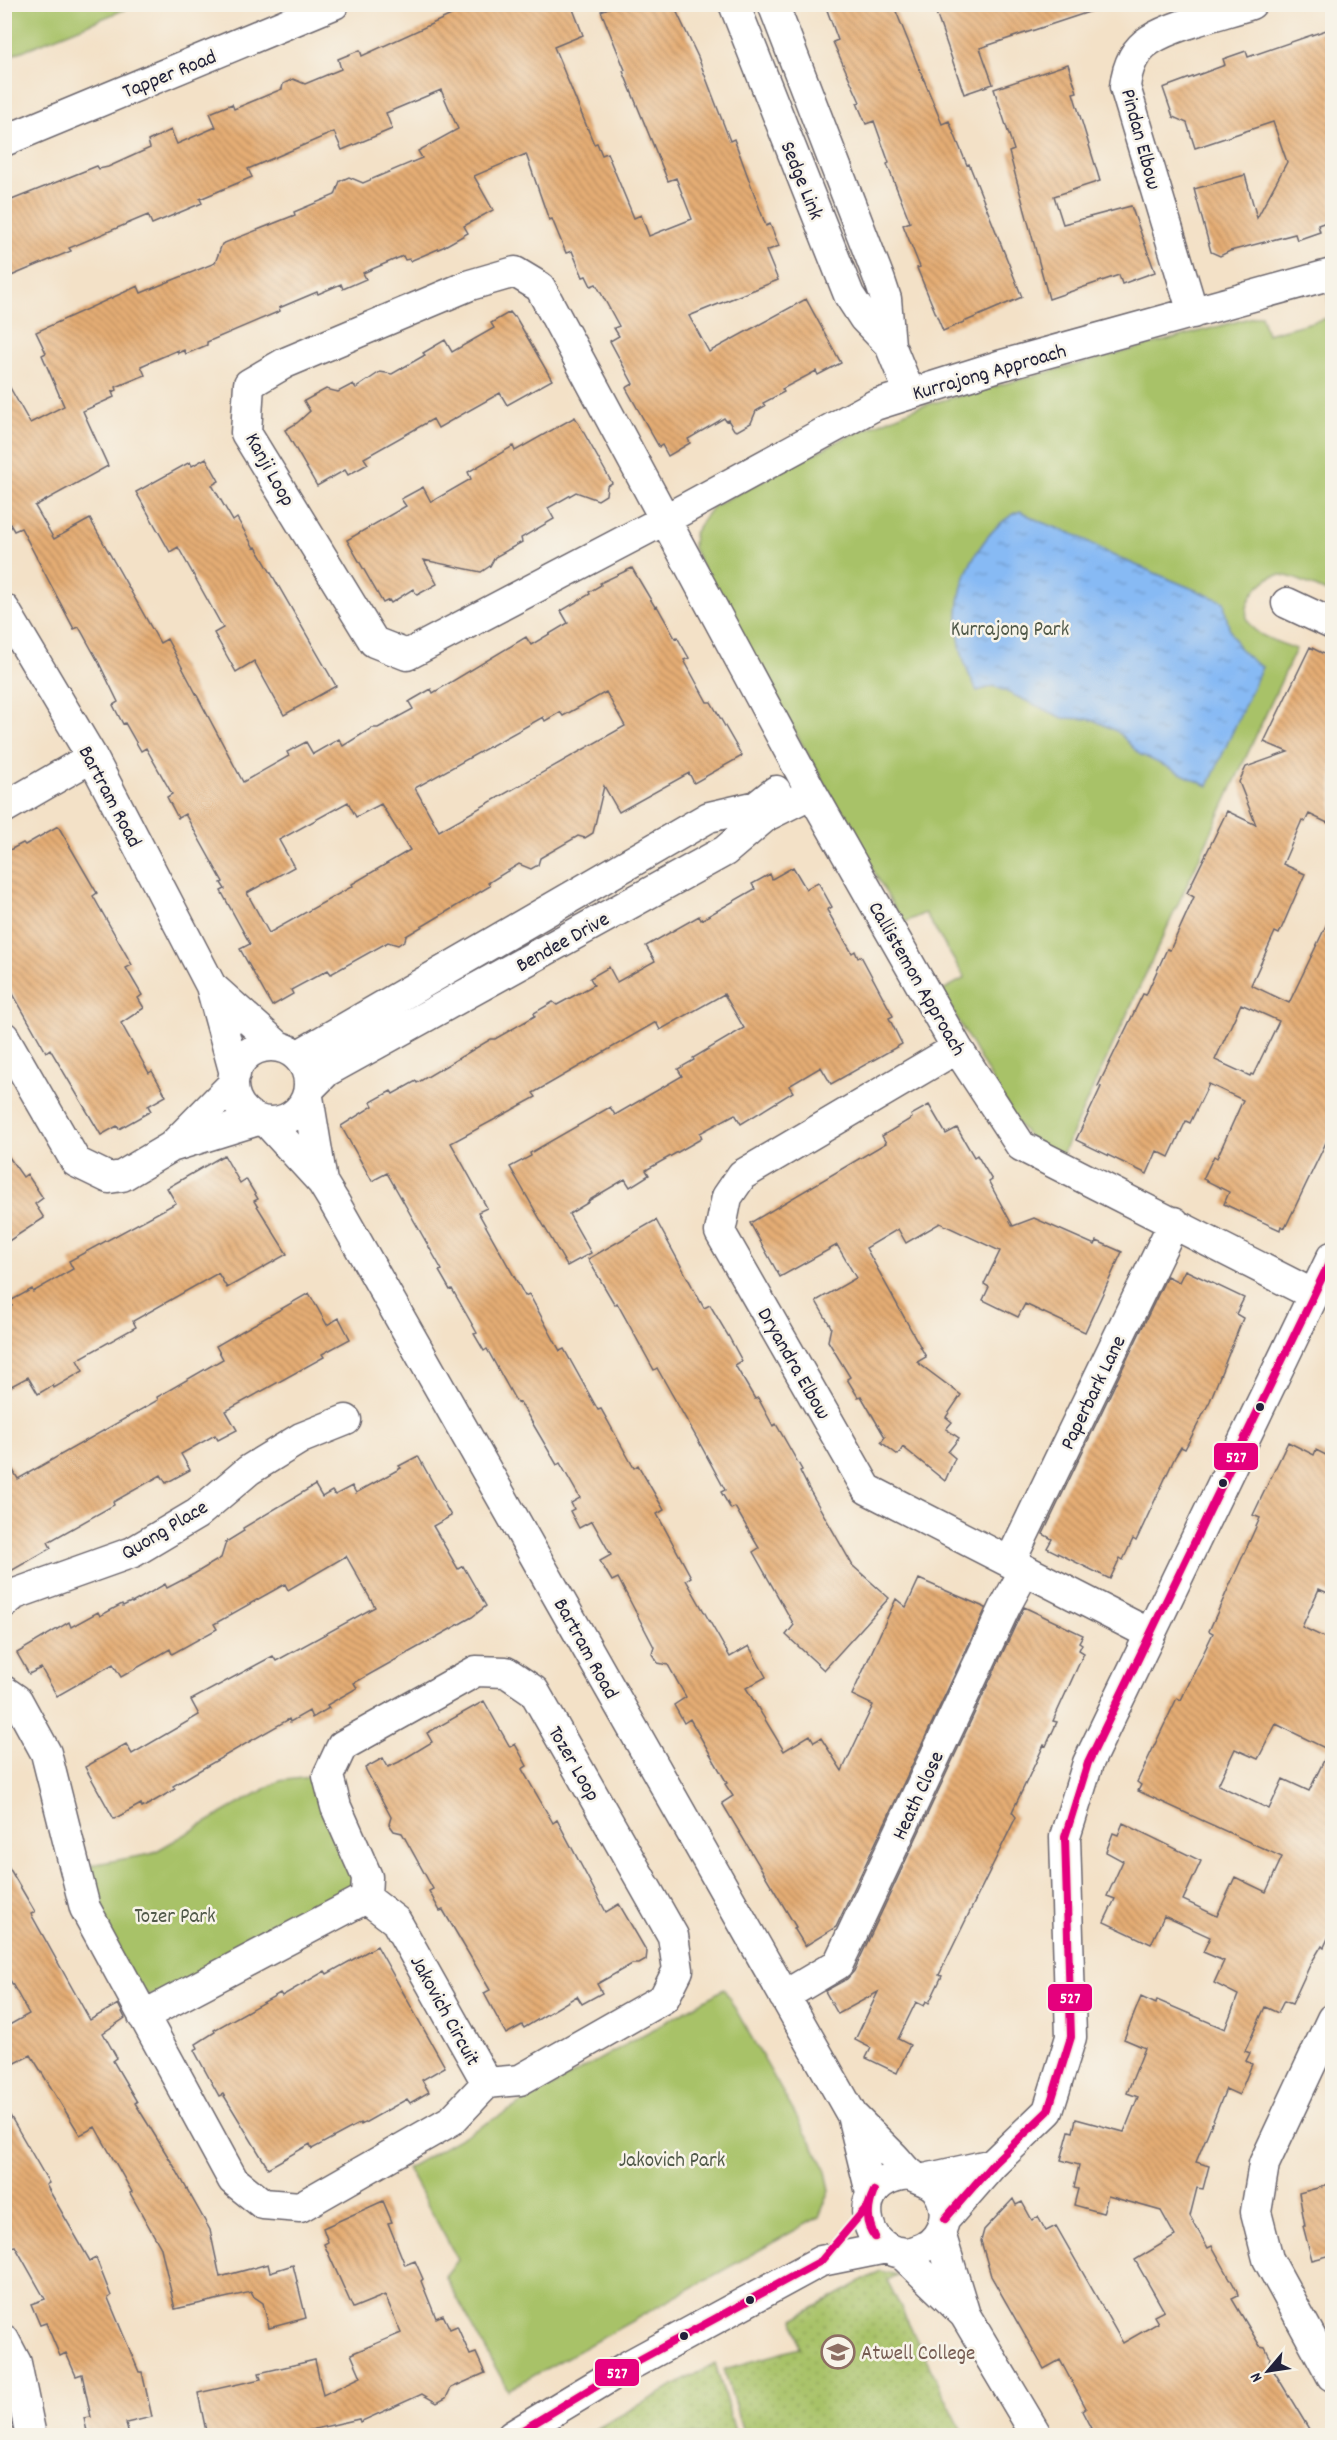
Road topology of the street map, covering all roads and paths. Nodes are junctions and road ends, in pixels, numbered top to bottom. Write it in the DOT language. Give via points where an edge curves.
graph roads {
  1 [pos="334,4"];
  2 [pos="734,4"];
  3 [pos="773,4"];
  4 [pos="1251,4"];
  5 [pos="4,141"];
  6 [pos="1332,274"];
  7 [pos="1193,313"];
  8 [pos="890,345"];
  9 [pos="910,394"];
  10 [pos="666,519"];
  11 [pos="1287,603"];
  12 [pos="4,609"];
  13 [pos="1332,624"];
  14 [pos="92,757"];
  15 [pos="807,782"];
  16 [pos="4,808"];
  17 [pos="211,986"];
  18 [pos="4,1037"];
  19 [pos="957,1048"];
  20 [pos="288,1051"];
  21 [pos="234,1079"];
  22 [pos="309,1092"];
  23 [pos="262,1121"];
  24 [pos="171,1147"];
  25 [pos="322,1182"];
  26 [pos="1174,1222"];
  27 [pos="1332,1257"];
  28 [pos="1314,1295"];
  29 [pos="346,1420"];
  30 [pos="1017,1566"];
  31 [pos="4,1603"];
  32 [pos="1150,1634"];
  33 [pos="4,1691"];
  34 [pos="366,1898"];
  35 [pos="784,1996"];
  36 [pos="143,2016"];
  37 [pos="1332,2019"];
  38 [pos="1325,2053"];
  39 [pos="487,2083"];
  40 [pos="852,2115"];
  41 [pos="993,2164"];
  42 [pos="918,2176"];
  43 [pos="869,2201"];
  44 [pos="942,2226"];
  45 [pos="893,2250"];
  46 [pos="821,2262"];
  47 [pos="965,2315"];
  48 [pos="4,2340"];
  49 [pos="1332,2376"];
  50 [pos="31,2436"];
  51 [pos="512,2436"];
  52 [pos="1037,2436"];
  1 -- 5 [label="street, Tapper Road"];
  2 -- 8 [label="street, Sedge Link" via="849,295"];
  3 -- 8 [label="street, Sedge Link" via="880,281 886,299"];
  4 -- 7 [label="street, Pindan Elbow" via="1150,40 1138,50 1126,75 1125,87"];
  6 -- 7 [label="street, Kurrajong Approach"];
  7 -- 9 [label="street, Kurrajong Approach"];
  8 -- 9 [label="street, Sedge Link"];
  9 -- 10 [label="street, Kurrajong Approach" via="875,405"];
  10 -- 10 [label="street, Kanji Loop" via="540,287 515,272 463,288 285,363 249,384 246,433 375,642 407,655"];
  10 -- 15 [label="street, Callistemon Approach"];
  11 -- 13 [label="street"];
  12 -- 14 [label="street, Bartram Road"];
  14 -- 16 [label="street"];
  14 -- 17 [label="street, Bartram Road"];
  15 -- 19 [label="street, Callistemon Approach"];
  15 -- 20 [label="street, Bendee Drive" via="757,806 709,817"];
  15 -- 22 [label="street, Bendee Drive" via="725,851 327,1071"];
  17 -- 20 [label="street, Bartram Road"];
  17 -- 21 [label="street, Bartram Road"];
  18 -- 24 [label="street" via="76,1162 109,1178 122,1176"];
  19 -- 26 [label="street, Callistemon Approach" via="1021,1146"];
  19 -- 30 [label="street, Dryandra Elbow" via="742,1175 727,1197 720,1232 867,1489"];
  20 -- 21 [label="street" via="256,1049 239,1064"];
  20 -- 22 [label="street" via="305,1065"];
  21 -- 23 [label="street" via="234,1094 243,1110"];
  21 -- 24 [label="street"];
  22 -- 23 [label="street" via="292,1117 280,1122"];
  22 -- 25 [label="street, Bartram Road"];
  23 -- 24 [label="street"];
  23 -- 25 [label="street, Bartram Road"];
  25 -- 35 [label="street, Bartram Road"];
  26 -- 28 [label="street, Callistemon Approach"];
  26 -- 30 [label="street, Paperbark Lane"];
  27 -- 28 [label="street"];
  28 -- 32 [label="street"];
  29 -- 31 [label="street, Quong Place" via="301,1438 249,1470 197,1514 133,1551 15,1594"];
  30 -- 32 [label="street, Dryandra Elbow"];
  30 -- 35 [label="street, Heath Close" via="1006,1605 838,1965"];
  32 -- 41 [label="street" via="1088,1762 1065,1837 1071,2037 1048,2112"];
  33 -- 36 [label="street, Jakovich Circuit" via="17,1700 46,1753 86,1908"];
  34 -- 36 [label="street"];
  34 -- 39 [label="street, Jakovich Circuit" via="396,1921"];
  34 -- 39 [label="street, Tozer Loop" via="367,1877 336,1807 328,1776 342,1746 476,1671 506,1672 534,1691 673,1936 678,1970 664,1998 520,2080"];
  35 -- 40 [label="street, Bartram Road"];
  36 -- 39 [label="street, Jakovich Circuit" via="233,2181 263,2204 300,2207 452,2120"];
  37 -- 38 [label="street"];
  38 -- 49 [label="street" via="1264,2164 1256,2212 1268,2259"];
  40 -- 42 [label="street, Bartram Road"];
  40 -- 43 [label="street, Bartram Road"];
  41 -- 42 [label="street"];
  41 -- 44 [label="street"];
  42 -- 43 [label="street" via="895,2175 882,2182"];
  42 -- 44 [label="street" via="937,2189 944,2203"];
  43 -- 45 [label="street" via="867,2224 874,2237"];
  43 -- 46 [label="street"];
  44 -- 45 [label="street" via="930,2245 916,2252"];
  44 -- 47 [label="street"];
  45 -- 46 [label="street"];
  45 -- 47 [label="street"];
  46 -- 51 [label="street" via="628,2366"];
  47 -- 52 [label="street"];
  48 -- 50 [label="street" via="16,2363"];
}
